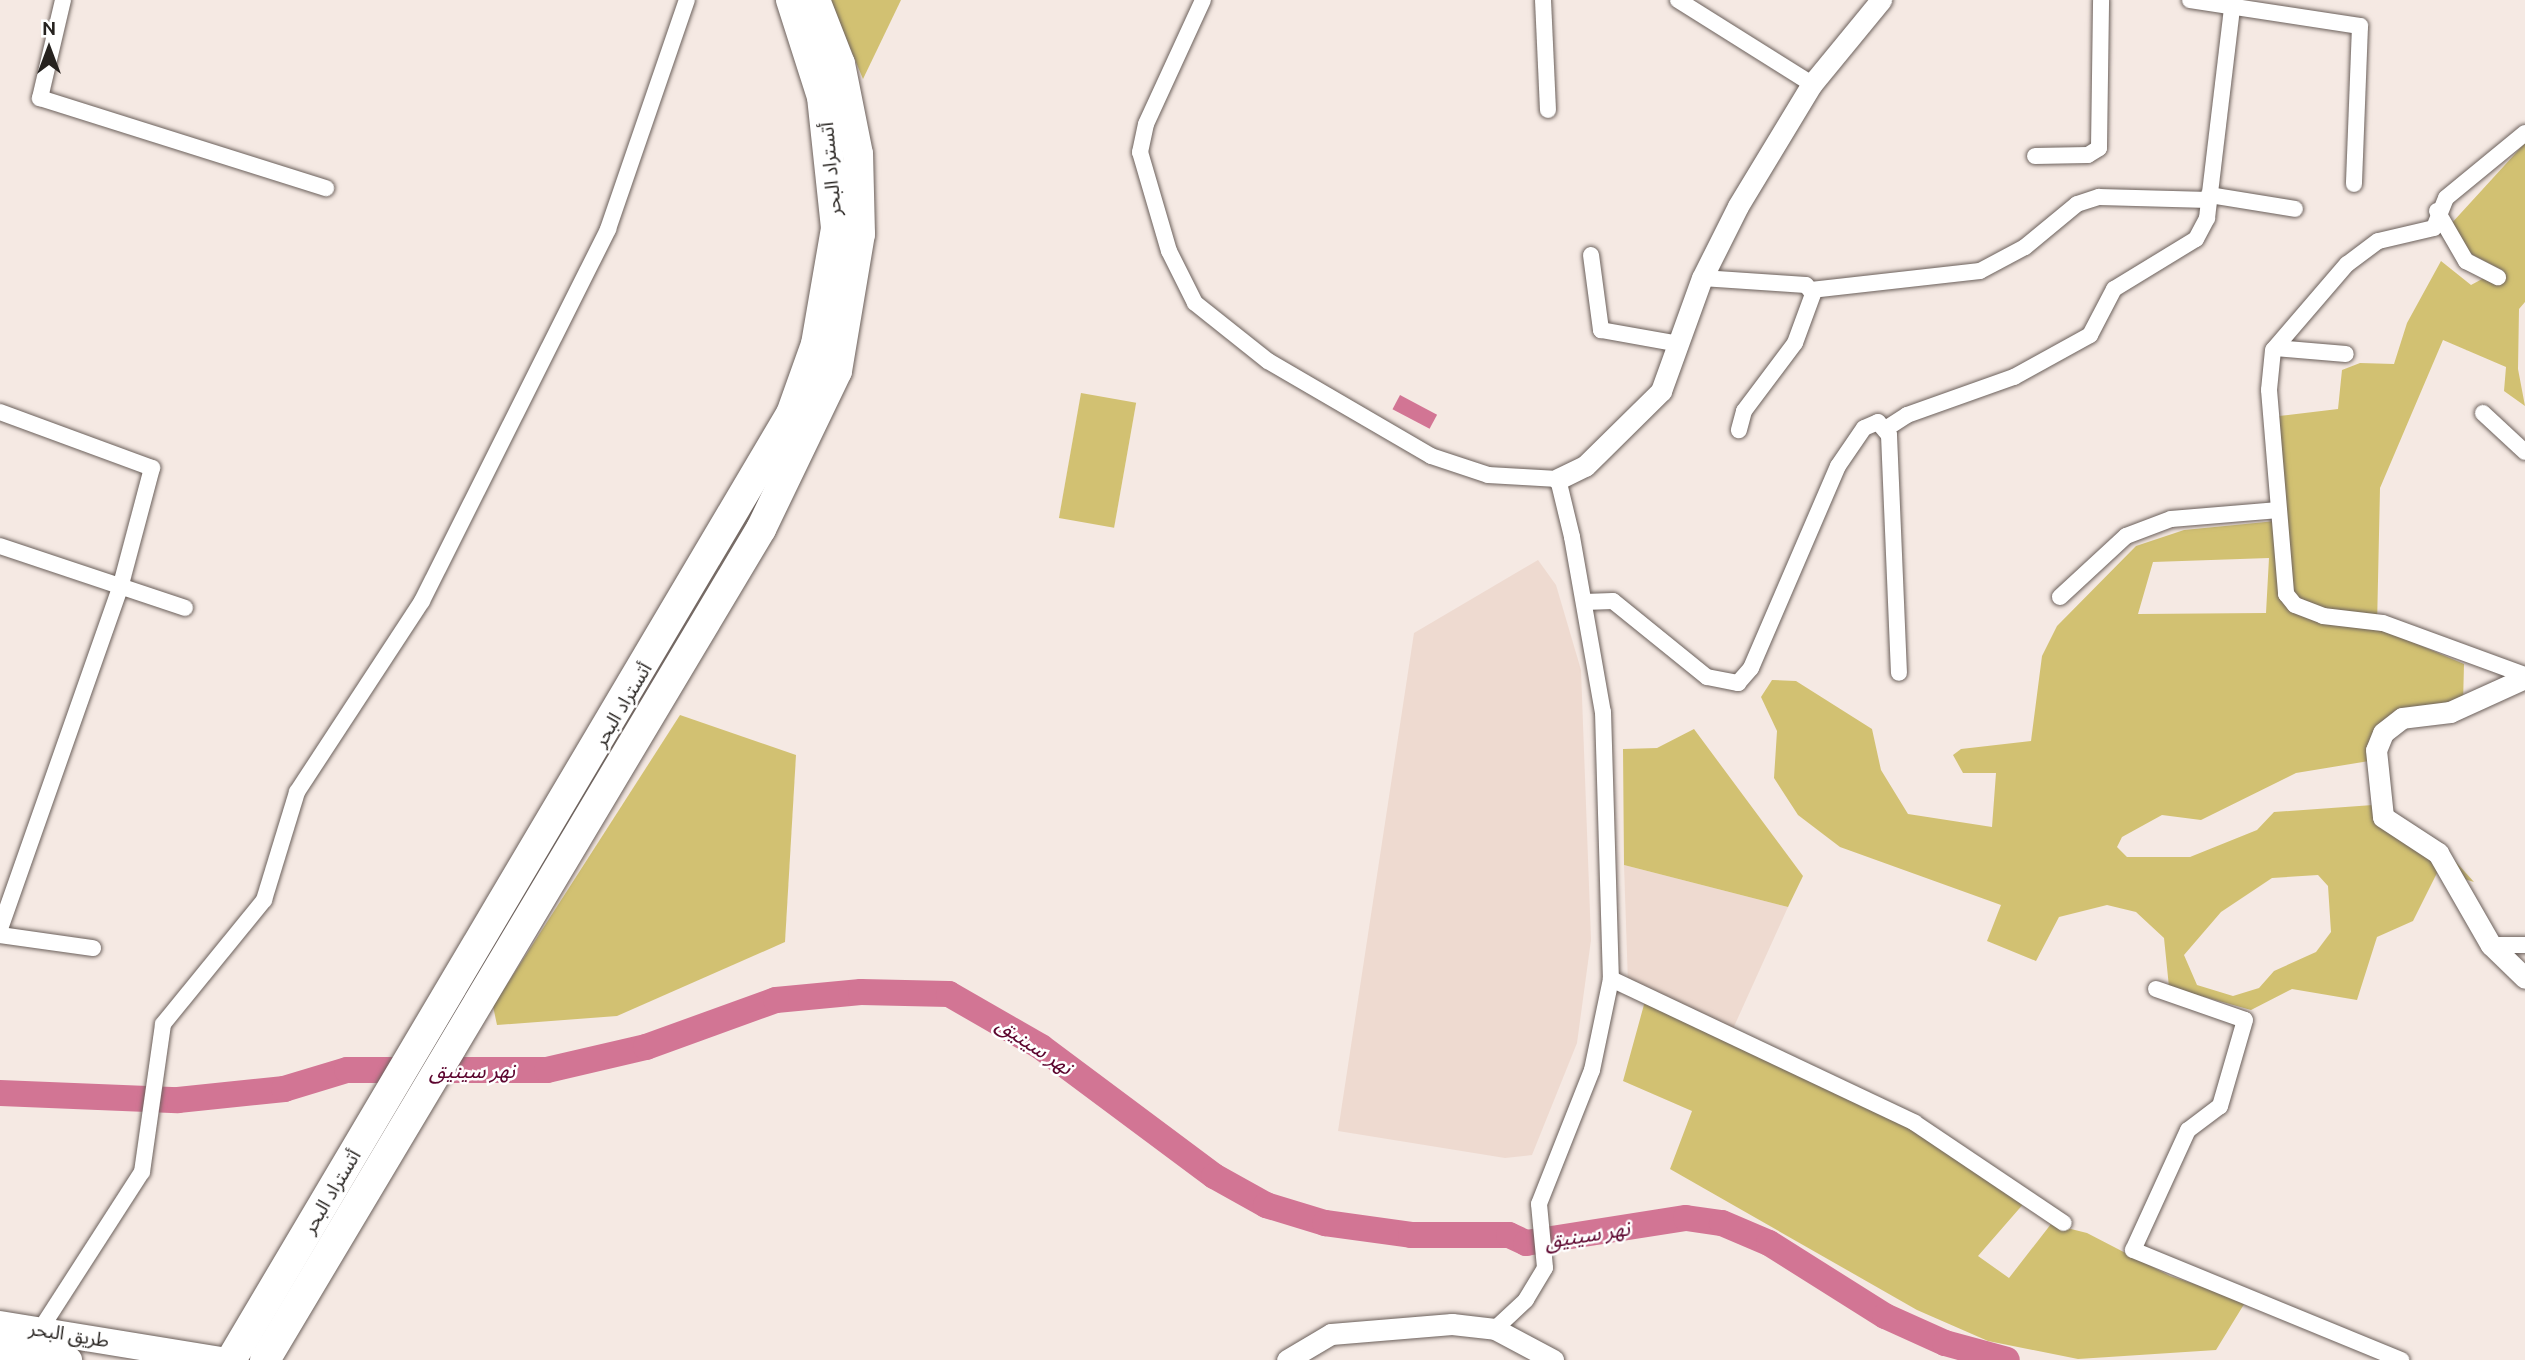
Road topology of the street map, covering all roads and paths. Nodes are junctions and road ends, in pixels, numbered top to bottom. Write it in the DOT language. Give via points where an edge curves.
graph roads {
  1 [pos="63,0"];
  2 [pos="687,0"];
  3 [pos="791,0"];
  4 [pos="815,0"];
  5 [pos="1203,0"];
  6 [pos="1544,0"];
  7 [pos="1678,0"];
  8 [pos="1881,0"];
  9 [pos="2101,0"];
  10 [pos="2190,0"];
  11 [pos="2232,7"];
  12 [pos="1812,83"];
  13 [pos="1548,110"];
  14 [pos="2525,133"];
  15 [pos="2035,156"];
  16 [pos="2354,184"];
  17 [pos="326,188"];
  18 [pos="2209,197"];
  19 [pos="2295,209"];
  20 [pos="2437,211"];
  21 [pos="1591,255"];
  22 [pos="2498,277"];
  23 [pos="1702,278"];
  24 [pos="1811,290"];
  25 [pos="1679,344"];
  26 [pos="2275,348"];
  27 [pos="2346,354"];
  28 [pos="0,412"];
  29 [pos="2483,413"];
  30 [pos="1887,428"];
  31 [pos="1739,430"];
  32 [pos="2525,452"];
  33 [pos="1558,479"];
  34 [pos="2279,510"];
  35 [pos="0,546"];
  36 [pos="120,588"];
  37 [pos="2060,597"];
  38 [pos="1584,602"];
  39 [pos="185,608"];
  40 [pos="1899,673"];
  41 [pos="2525,677"];
  42 [pos="0,928"];
  43 [pos="0,935"];
  44 [pos="2491,945"];
  45 [pos="2525,945"];
  46 [pos="93,948"];
  47 [pos="2525,978"];
  48 [pos="1611,979"];
  49 [pos="2156,989"];
  50 [pos="2064,1223"];
  51 [pos="0,1324"];
  52 [pos="268,1326"];
  53 [pos="1495,1329"];
  54 [pos="40,1330"];
  55 [pos="0,1349"];
  56 [pos="1530,1354"];
  57 [pos="69,1360"];
  58 [pos="221,1360"];
  59 [pos="231,1360"];
  60 [pos="265,1360"];
  61 [pos="1287,1360"];
  62 [pos="1553,1360"];
  63 [pos="2401,1360"];
  1 -- 17 [label="street" via="40,98"];
  2 -- 54 [label="street" via="635,165 536,378 422,601 297,792 264,900 172,1007 156,1038 142,1172"];
  3 -- 52 [label="highway, أتستراد البحر" via="822,97 834,163 836,228 816,344 790,414 739,510 375,1122"];
  4 -- 52 [label="highway, أتستراد البحر" via="840,64 858,154 860,234 837,371 761,529 407,1127"];
  5 -- 33 [label="street" via="1146,124 1140,152 1169,251 1195,303 1268,361 1431,456 1488,475"];
  6 -- 13 [label="street"];
  7 -- 12 [label="street"];
  8 -- 12 [label="street"];
  9 -- 15 [label="street" via="2099,148 2088,155"];
  10 -- 11 [label="street"];
  11 -- 16 [label="street" via="2360,26"];
  11 -- 18 [label="street"];
  12 -- 23 [label="street"];
  14 -- 20 [label="street"];
  18 -- 19 [label="street"];
  18 -- 24 [label="street" via="2099,197 2077,204 2025,247 1980,271"];
  18 -- 30 [label="street" via="2196,239 2114,289 2090,335 1979,393 1907,415"];
  20 -- 22 [label="street" via="2466,261"];
  20 -- 26 [label="street" via="2434,228 2378,241 2347,264"];
  21 -- 25 [label="street" via="1601,330"];
  23 -- 24 [label="street"];
  23 -- 25 [label="street"];
  24 -- 31 [label="street" via="1812,306 1795,343 1744,411"];
  25 -- 33 [label="street" via="1651,406 1585,466"];
  26 -- 27 [label="street"];
  26 -- 34 [label="street" via="2269,390"];
  28 -- 36 [label="street" via="152,468"];
  29 -- 32 [label="street"];
  30 -- 38 [label="street" via="1878,422 1864,428 1838,466 1756,658 1738,683 1707,677 1613,601"];
  30 -- 40 [label="street"];
  33 -- 38 [label="street"];
  34 -- 37 [label="street" via="2171,519 2126,537"];
  34 -- 41 [label="street" via="2286,594 2295,605 2323,616 2384,623"];
  35 -- 36 [label="street"];
  36 -- 39 [label="street"];
  36 -- 42 [label="street"];
  38 -- 48 [label="street" via="1602,712"];
  41 -- 44 [label="street" via="2450,712 2402,718 2383,733 2376,750 2384,817 2438,853"];
  43 -- 46 [label="street"];
  44 -- 45 [label="street"];
  44 -- 47 [label="street"];
  48 -- 50 [label="street" via="1915,1123"];
  48 -- 53 [label="street" via="1592,1070 1539,1204 1546,1257 1538,1284"];
  49 -- 63 [label="street" via="2245,1020 2220,1105 2188,1130 2133,1250"];
  51 -- 54 [label="main road, طريق البحر"];
  52 -- 59 [label="highway, أتستراد البحر"];
  52 -- 60 [label="highway, أتستراد البحر"];
  53 -- 56 [label="street"];
  53 -- 61 [label="street" via="1452,1324 1331,1334"];
  54 -- 58 [label="main road, طريق البحر"];
  55 -- 57 [label="main road"];
  56 -- 62 [label="street"];
}
